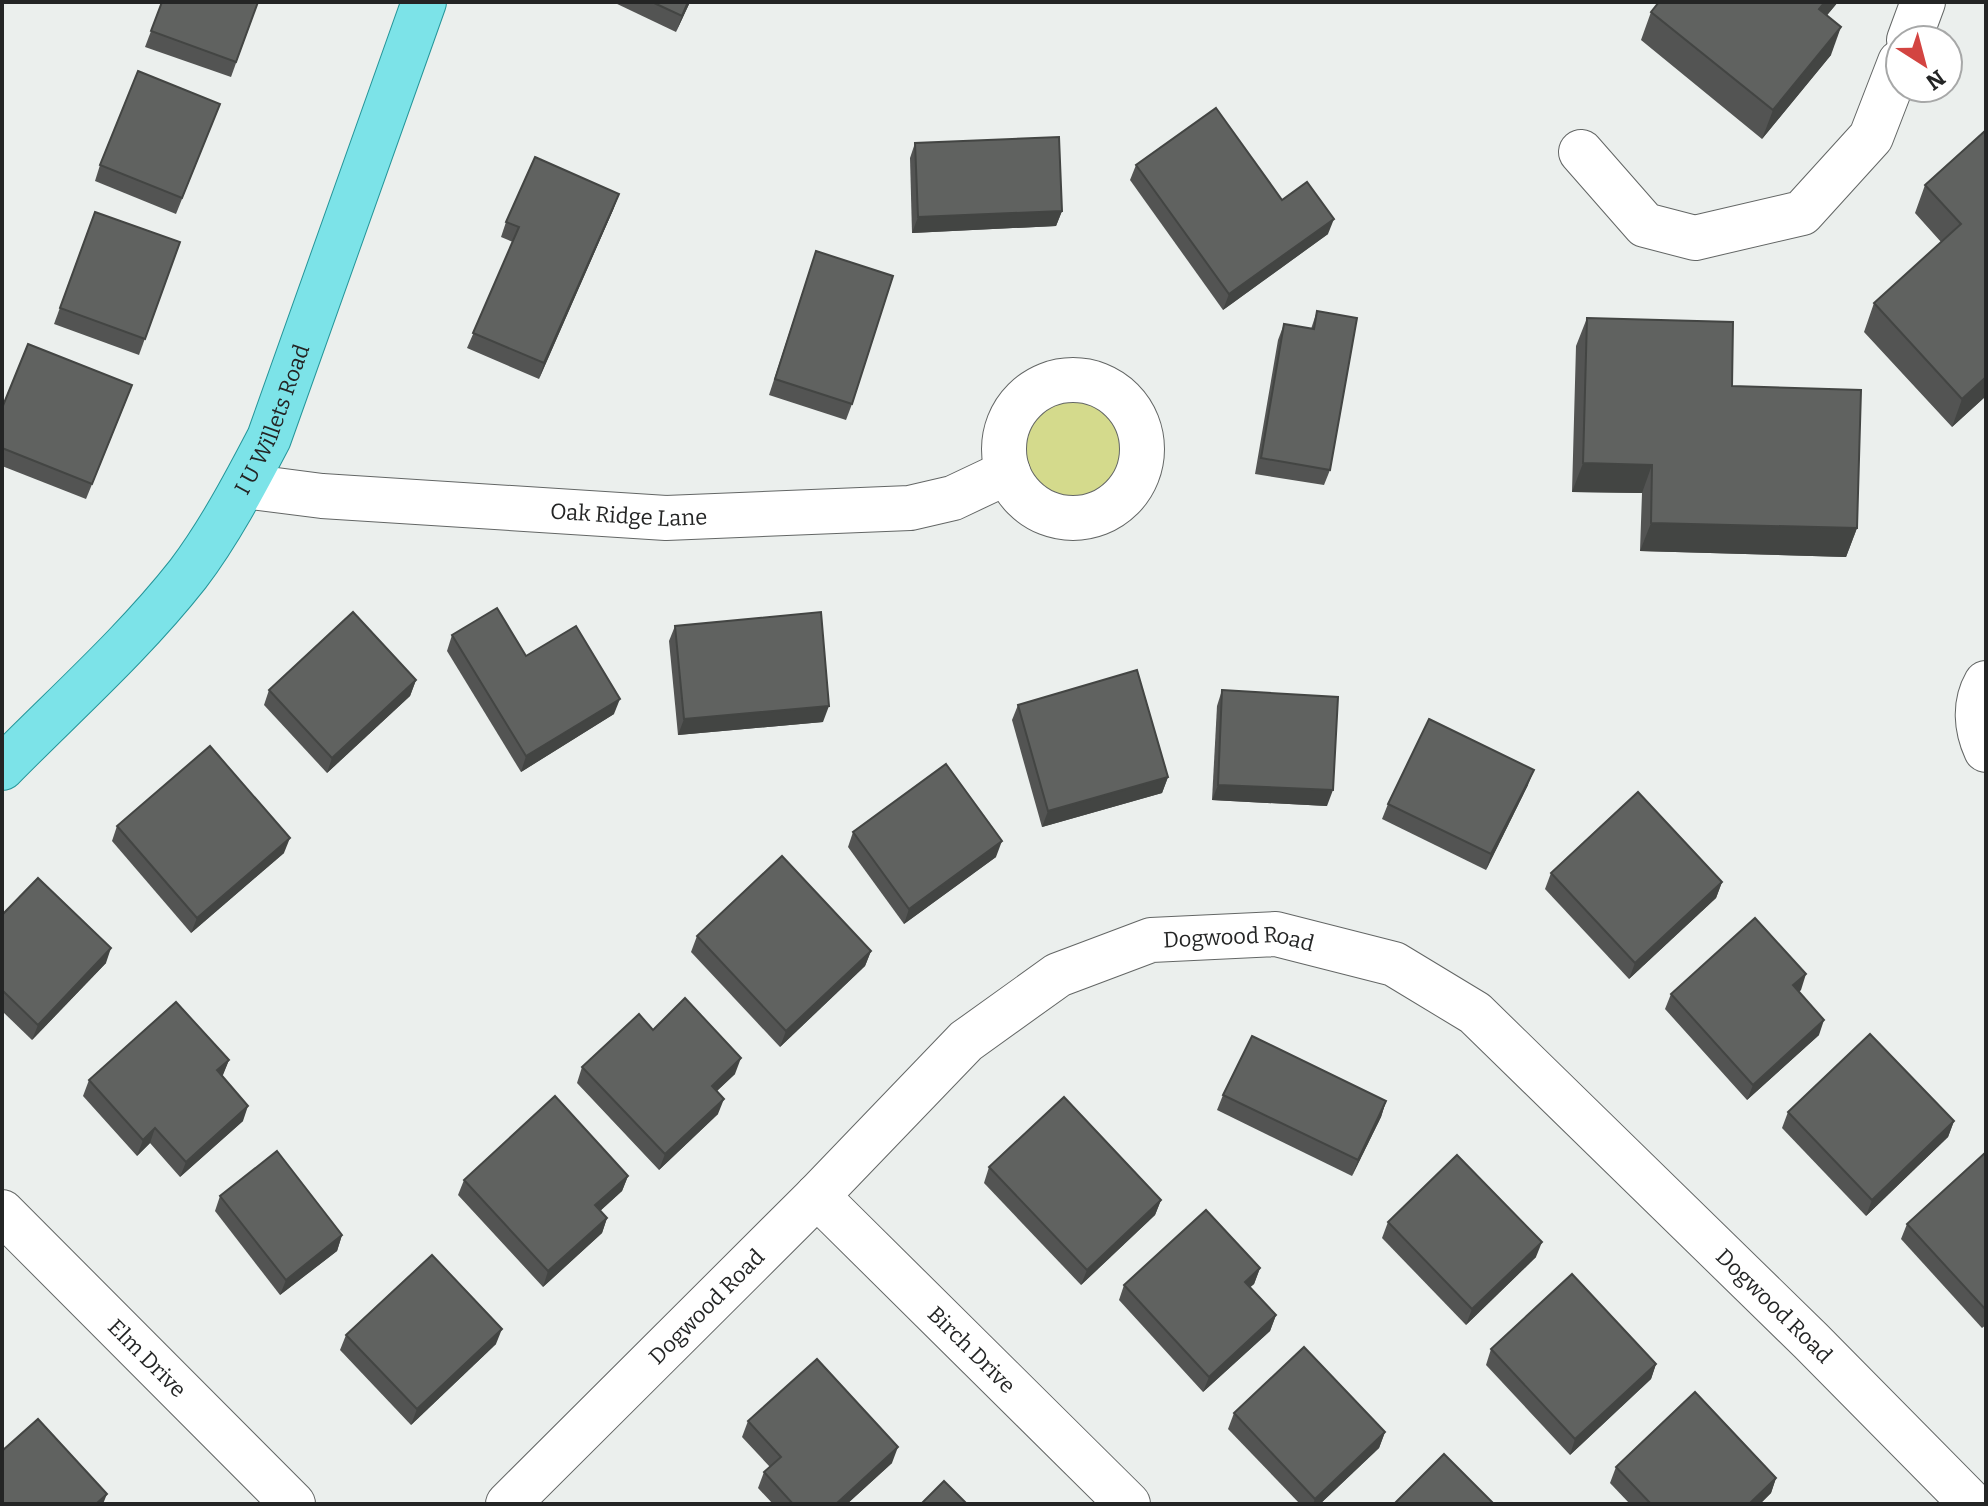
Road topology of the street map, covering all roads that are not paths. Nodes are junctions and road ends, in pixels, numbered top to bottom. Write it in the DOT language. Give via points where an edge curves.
graph roads {
  1 [pos="424,2"];
  2 [pos="1923,2"];
  3 [pos="1915,24"];
  4 [pos="1884,103"];
  5 [pos="1581,152"];
  6 [pos="1008,472"];
  7 [pos="244,486"];
  8 [pos="1986,683"];
  9 [pos="1986,750"];
  10 [pos="2,768"];
  11 [pos="817,1196"];
  12 [pos="2,1212"];
  13 [pos="293,1504"];
  14 [pos="508,1504"];
  15 [pos="1128,1504"];
  16 [pos="1972,1504"];
  1 -- 7 [label="main road, I U Willets Road" via="269,438"];
  2 -- 3 [label="street"];
  4 -- 5 [label="street" via="1871,137 1802,213 1695,238 1645,225"];
  6 -- 7 [label="street, Oak Ridge Lane" via="953,498 910,508 666,518 353,499"];
  7 -- 10 [label="main road, I U Willets Road" via="188,574"];
  8 -- 9 [label="street" via="1977,714"];
  11 -- 14 [label="street, Dogwood Road"];
  11 -- 15 [label="street, Birch Drive"];
  11 -- 16 [label="street, Dogwood Road" via="966,1041 1058,975 1151,940 1276,934 1394,964 1475,1013"];
  12 -- 13 [label="street, Elm Drive"];
}
